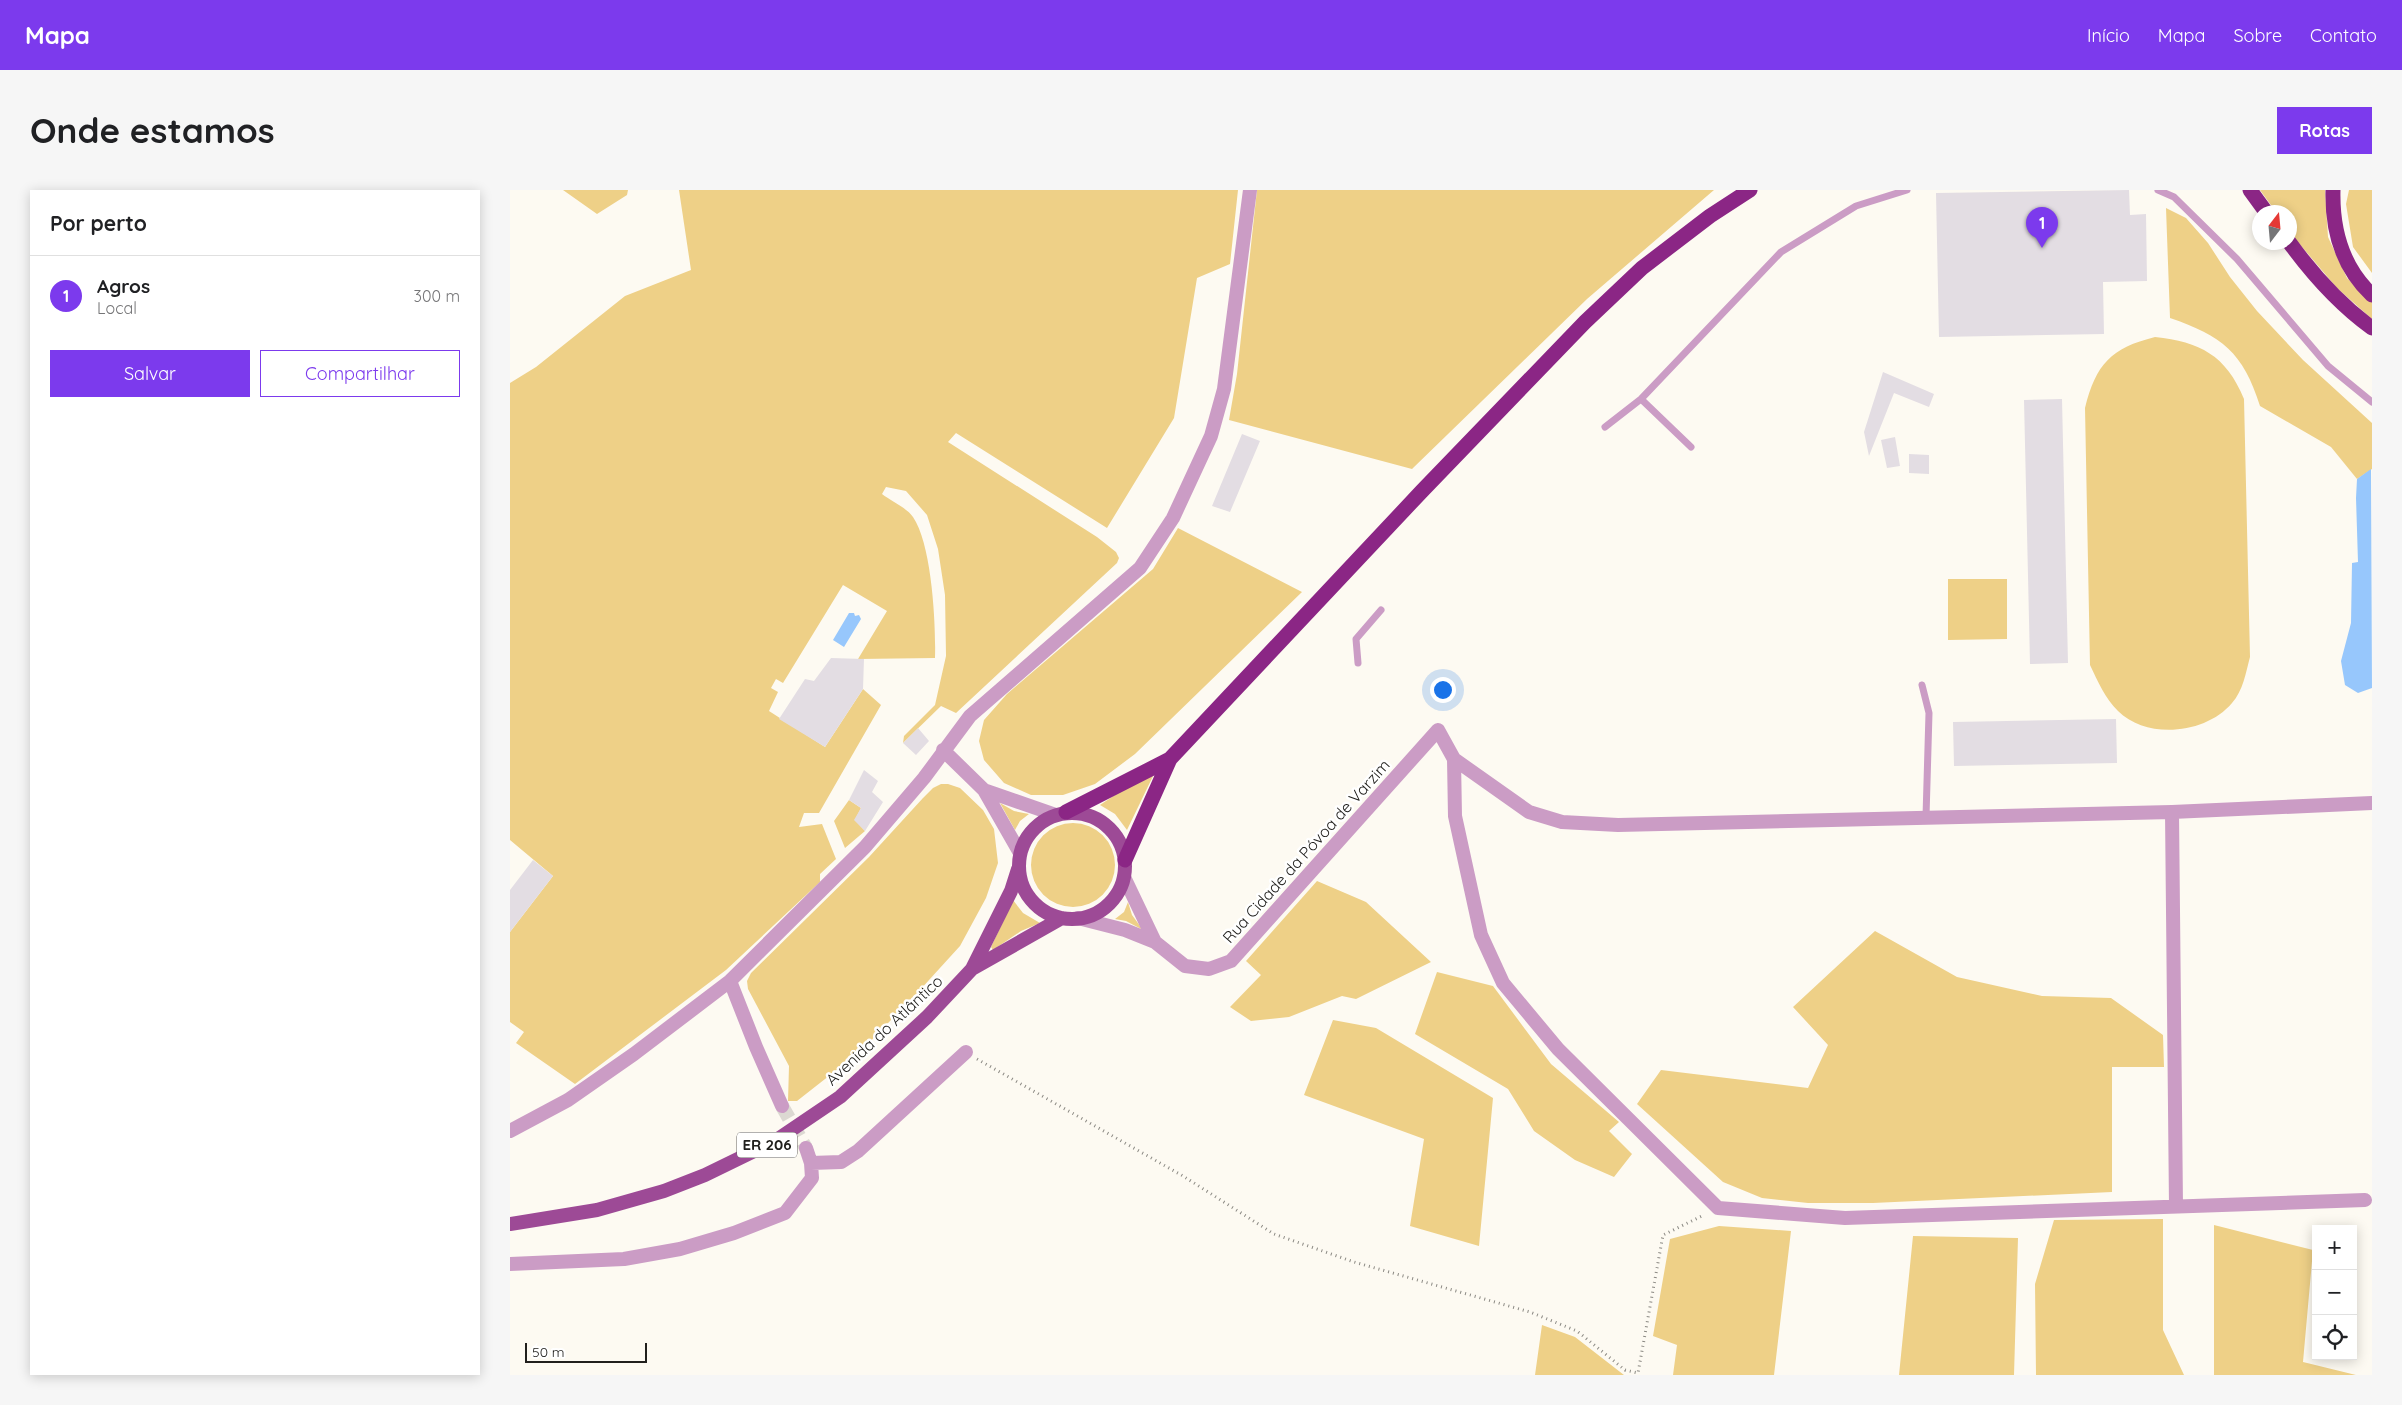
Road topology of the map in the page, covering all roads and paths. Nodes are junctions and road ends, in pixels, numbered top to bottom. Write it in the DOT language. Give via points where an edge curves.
graph roads {
  1 [pos="1250,190"];
  2 [pos="1750,190"];
  3 [pos="1907,190"];
  4 [pos="2158,190"];
  5 [pos="2250,190"];
  6 [pos="2333,190"];
  7 [pos="2261,205"];
  8 [pos="2295,250"];
  9 [pos="2372,295"];
  10 [pos="2372,328"];
  11 [pos="1641,399"];
  12 [pos="2372,402"];
  13 [pos="1604,427"];
  14 [pos="1691,448"];
  15 [pos="1381,610"];
  16 [pos="1358,663"];
  17 [pos="1922,685"];
  18 [pos="943,750"];
  19 [pos="1170,759"];
  20 [pos="1454,760"];
  21 [pos="984,790"];
  22 [pos="2372,803"];
  23 [pos="2172,812"];
  24 [pos="1061,813"];
  25 [pos="1926,817"];
  26 [pos="1020,853"];
  27 [pos="1125,860"];
  28 [pos="1018,869"];
  29 [pos="1124,877"];
  30 [pos="1062,918"];
  31 [pos="1078,918"];
  32 [pos="1155,942"];
  33 [pos="972,969"];
  34 [pos="730,982"];
  35 [pos="966,1052"];
  36 [pos="782,1106"];
  37 [pos="510,1131"];
  38 [pos="806,1148"];
  39 [pos="811,1163"];
  40 [pos="2365,1200"];
  41 [pos="2176,1206"];
  42 [pos="1718,1208"];
  43 [pos="510,1224"];
  44 [pos="510,1264"];
  1 -- 18 [label="street" via="1224,389 1210,436 1173,518 1140,568 970,716"];
  2 -- 19 [label="highway" via="1642,268 1579,328"];
  3 -- 11 [label="lane" via="1856,206 1782,252"];
  4 -- 12 [label="lane" via="2174,197 2237,259 2328,366"];
  5 -- 7 [label="highway"];
  6 -- 9 [label="highway" via="2338,240 2349,266"];
  8 -- 10 [label="highway" via="2320,283"];
  11 -- 13 [label="lane"];
  11 -- 14 [label="lane"];
  15 -- 16 [label="lane" via="1356,639"];
  17 -- 25 [label="lane" via="1929,713"];
  18 -- 21 [label="street"];
  18 -- 34 [label="street" via="866,848"];
  19 -- 24 [label="highway"];
  19 -- 27 [label="highway"];
  20 -- 25 [label="street" via="1529,812 1562,822 1618,825"];
  20 -- 32 [label="street, Rua Cidade da Póvoa de Varzim" via="1438,730 1231,961 1210,969 1186,966"];
  20 -- 42 [label="street" via="1455,816 1481,935 1503,983 1558,1049"];
  21 -- 24 [label="street"];
  21 -- 26 [label="street"];
  22 -- 23 [label="street"];
  23 -- 25 [label="street"];
  23 -- 41 [label="street"];
  24 -- 26 [label="main road" via="1036,828"];
  24 -- 27 [label="main road" via="1088,814 1111,830"];
  26 -- 28 [label="main road"];
  27 -- 29 [label="main road"];
  28 -- 30 [label="main road" via="1032,902"];
  28 -- 33 [label="main road" via="1011,891"];
  29 -- 31 [label="main road" via="1118,892 1107,905"];
  29 -- 32 [label="street"];
  30 -- 31 [label="main road"];
  30 -- 33 [label="main road"];
  31 -- 32 [label="street, Rua Cidade da Póvoa de Varzim" via="1125,930"];
  33 -- 43 [label="main road, Avenida do Atlântico / ER 206" via="874,1067 840,1096 775,1141 656,1194 589,1212"];
  34 -- 36 [label="street"];
  34 -- 37 [label="street" via="568,1100"];
  35 -- 39 [label="street" via="858,1151 840,1162"];
  35 -- 42 [label="path" via="1183,1176 1274,1234 1354,1262 1530,1312 1577,1331 1625,1370 1638,1373 1663,1235"];
  38 -- 39 [label="street"];
  39 -- 44 [label="street" via="812,1178 785,1213 734,1233 680,1249 624,1259"];
  40 -- 41 [label="street"];
  41 -- 42 [label="street" via="1845,1218"];
}
